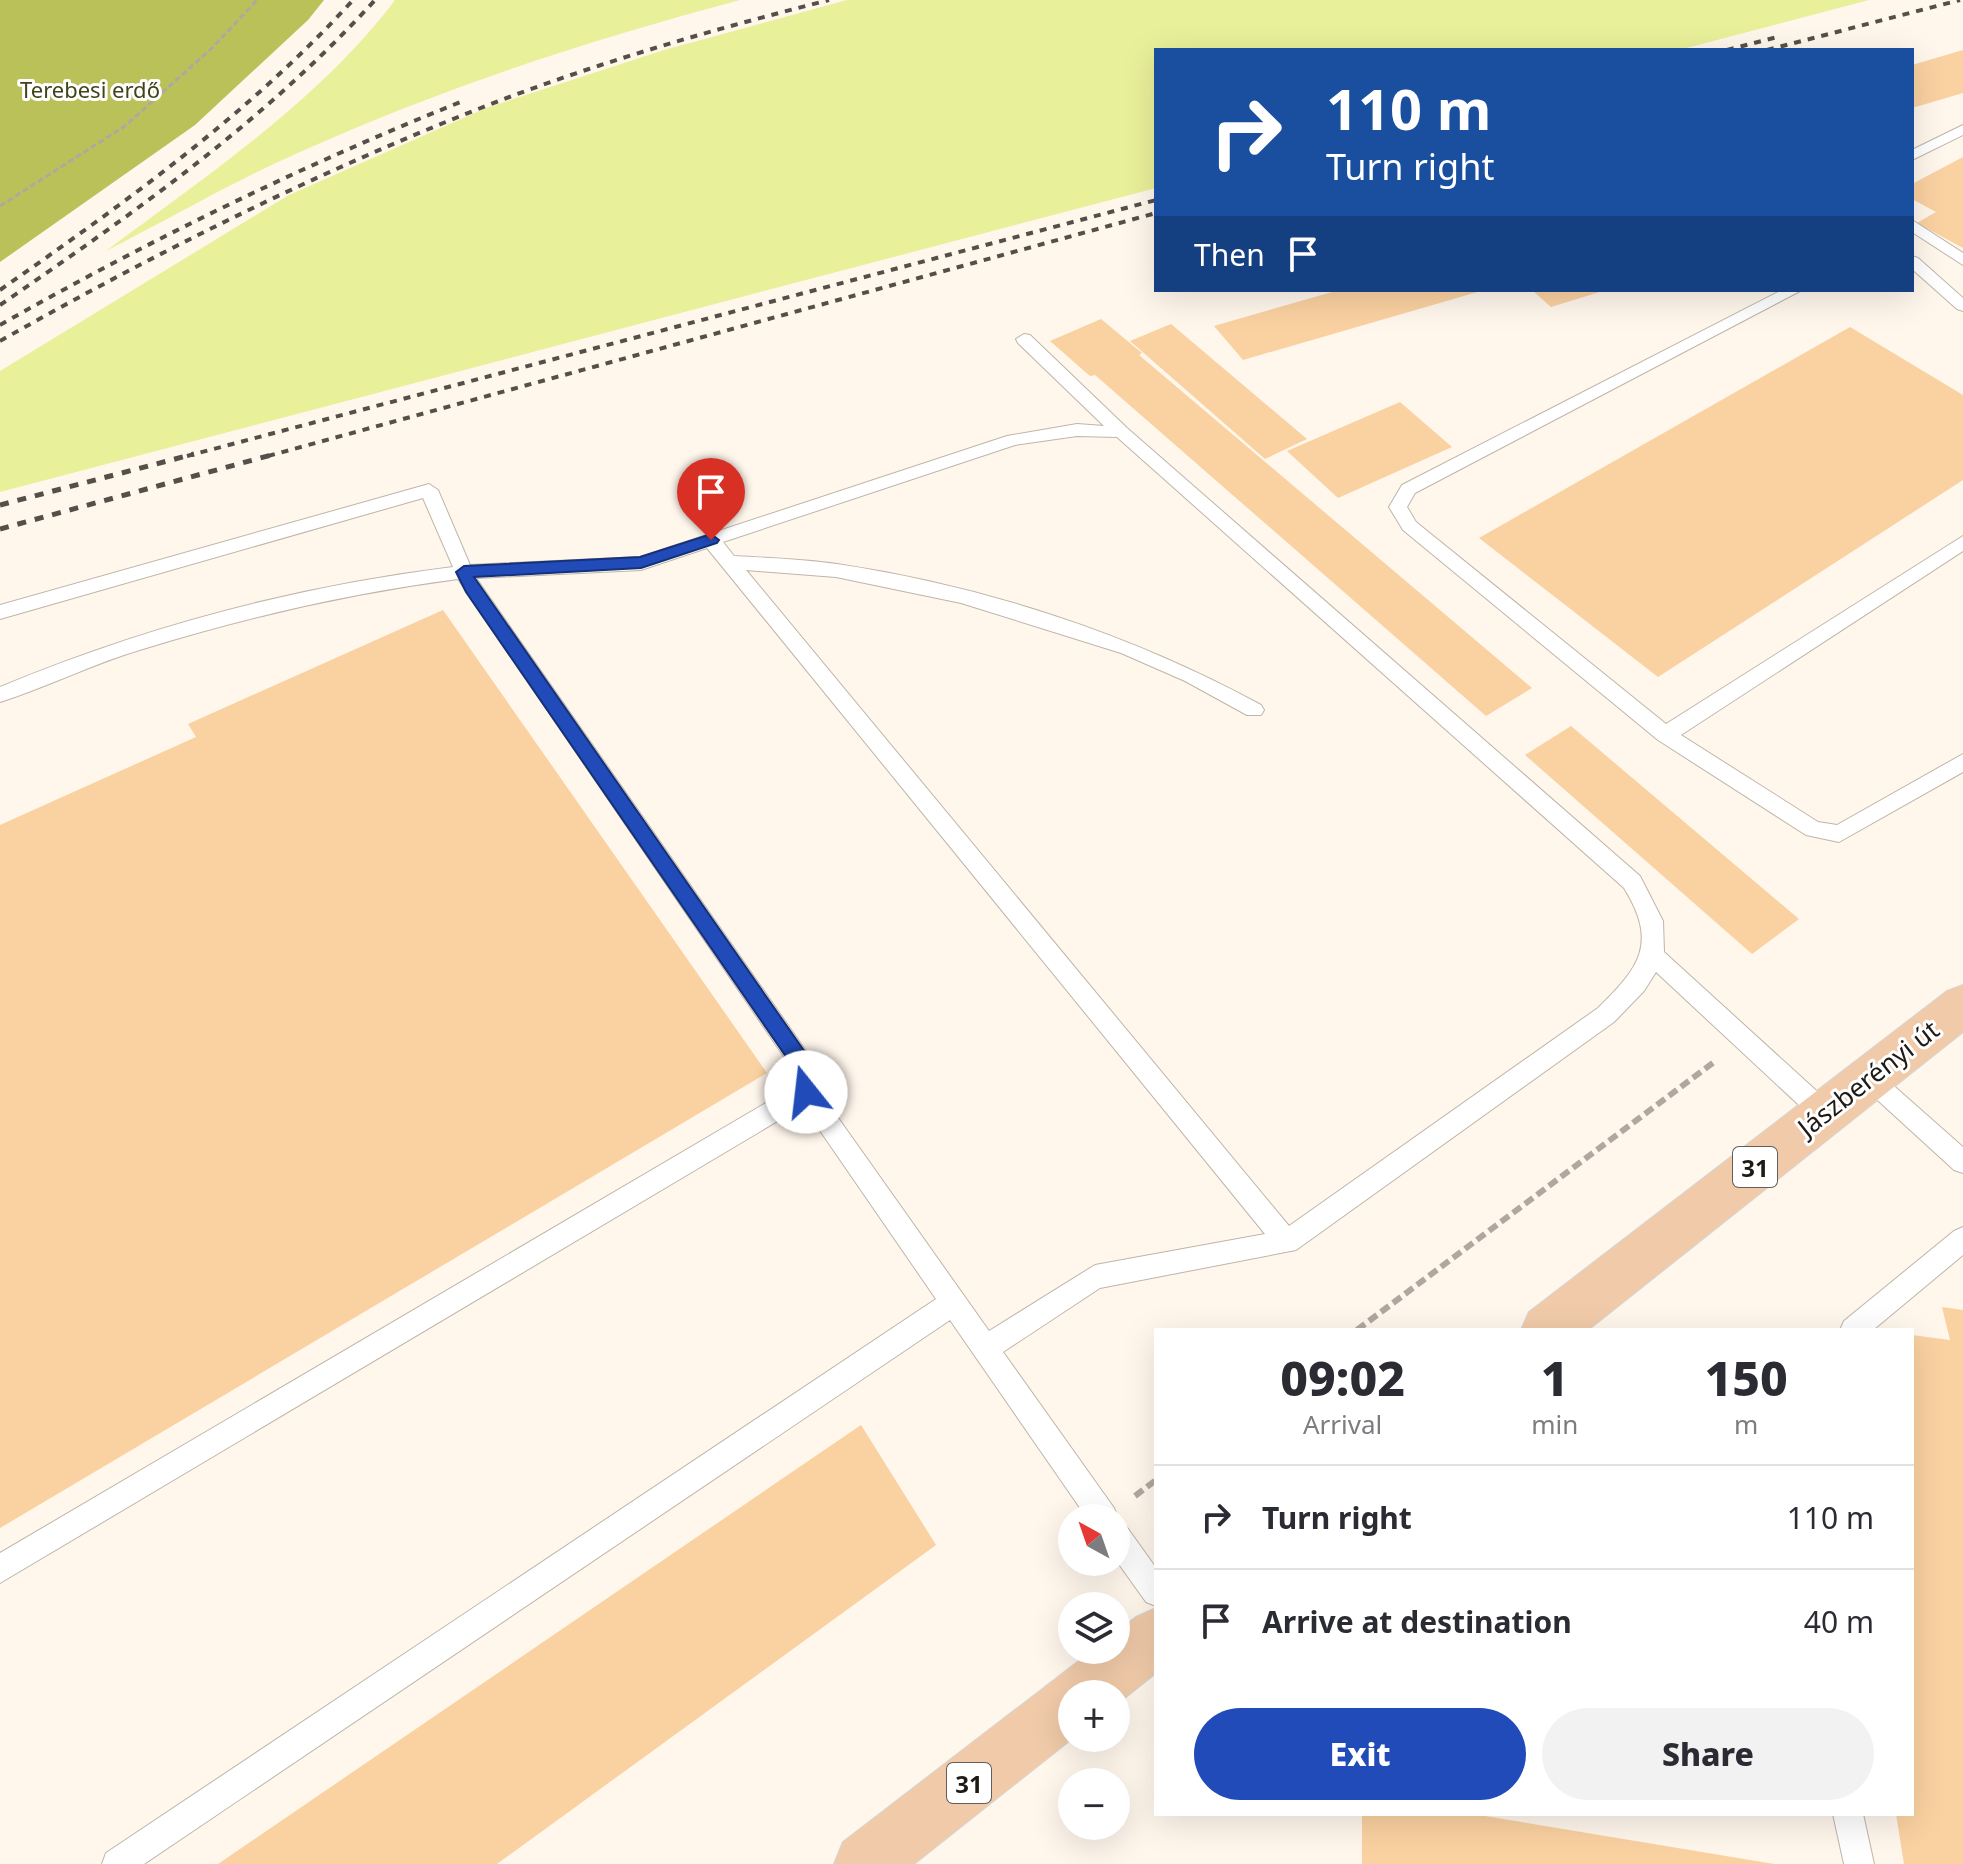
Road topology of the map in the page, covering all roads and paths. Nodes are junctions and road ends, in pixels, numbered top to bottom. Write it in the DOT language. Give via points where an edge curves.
graph roads {
  1 [pos="257,0"];
  2 [pos="1963,129"];
  3 [pos="1914,139"];
  4 [pos="1927,148"];
  5 [pos="1914,155"];
  6 [pos="0,206"];
  7 [pos="1914,226"];
  8 [pos="1963,260"];
  9 [pos="1914,263"];
  10 [pos="1790,292"];
  11 [pos="1961,302"];
  12 [pos="1024,339"];
  13 [pos="1121,432"];
  14 [pos="711,540"];
  15 [pos="1963,542"];
  16 [pos="730,562"];
  17 [pos="464,572"];
  18 [pos="0,612"];
  19 [pos="0,695"];
  20 [pos="1254,710"];
  21 [pos="1665,735"];
  22 [pos="1963,762"];
  23 [pos="1652,955"];
  24 [pos="1963,1005"];
  25 [pos="1744,1040"];
  26 [pos="1869,1078"];
  27 [pos="806,1092"];
  28 [pos="1824,1113"];
  29 [pos="1963,1162"];
  30 [pos="1963,1239"];
  31 [pos="1287,1242"];
  32 [pos="953,1303"];
  33 [pos="1360,1328"];
  34 [pos="1550,1328"];
  35 [pos="1855,1328"];
  36 [pos="986,1348"];
  37 [pos="1094,1504"];
  38 [pos="1130,1556"];
  39 [pos="0,1569"];
  40 [pos="1154,1589"];
  41 [pos="1154,1639"];
  42 [pos="1101,1680"];
  43 [pos="1058,1713"];
  44 [pos="1848,1816"];
  45 [pos="117,1864"];
  46 [pos="865,1864"];
  47 [pos="1859,1864"];
  1 -- 6 [label="path" via="125,126"];
  2 -- 4 [label="lane"];
  3 -- 4 [label="lane"];
  4 -- 5 [label="lane"];
  7 -- 8 [label="lane"];
  9 -- 11 [label="lane"];
  10 -- 21 [label="lane" via="1408,489 1398,507 1409,526"];
  12 -- 13 [label="lane"];
  13 -- 14 [label="lane" via="1077,430 1013,440"];
  13 -- 23 [label="lane" via="1632,882 1655,926"];
  14 -- 16 [label="lane"];
  14 -- 17 [label="lane" via="641,563"];
  15 -- 21 [label="lane"];
  16 -- 20 [label="lane" via="836,570 962,596 1128,648"];
  16 -- 31 [label="lane"];
  17 -- 18 [label="lane" via="429,490"];
  17 -- 19 [label="lane" via="376,583 209,622"];
  17 -- 27 [label="lane" via="800,1061"];
  21 -- 22 [label="lane" via="1792,818 1839,834"];
  23 -- 25 [label="lane"];
  23 -- 31 [label="lane" via="1639,984 1606,1015"];
  24 -- 26 [label="main road, Jászberényi út / 31"];
  25 -- 28 [label="lane"];
  25 -- 33 [label="path"];
  26 -- 28 [label="main road, Jászberényi út / 31"];
  26 -- 29 [label="lane"];
  27 -- 32 [label="lane"];
  27 -- 39 [label="lane"];
  28 -- 34 [label="main road, Jászberényi út / 31"];
  30 -- 35 [label="lane"];
  31 -- 36 [label="lane" via="1095,1277"];
  32 -- 36 [label="lane"];
  32 -- 45 [label="lane"];
  36 -- 37 [label="lane"];
  38 -- 40 [label="lane"];
  41 -- 42 [label="main road"];
  43 -- 46 [label="main road, 31"];
  44 -- 47 [label="lane"];
}
